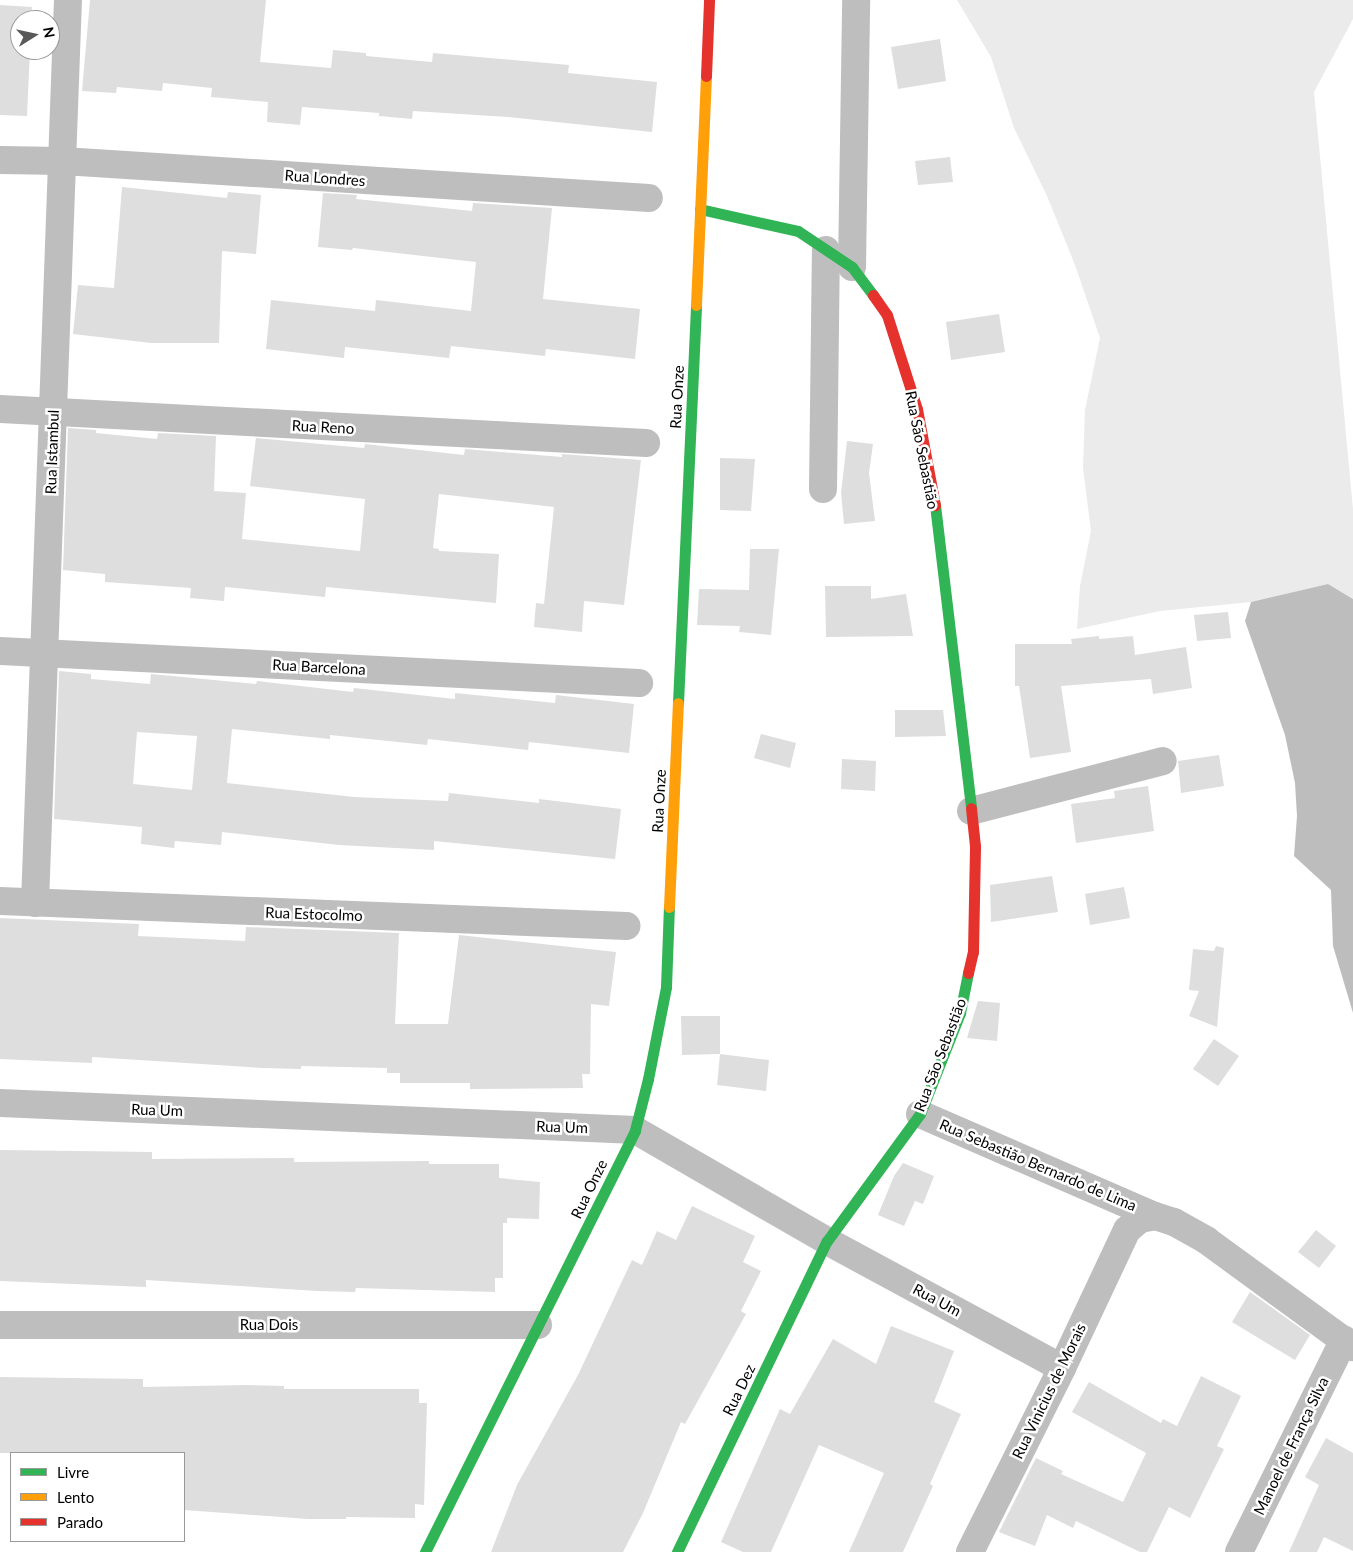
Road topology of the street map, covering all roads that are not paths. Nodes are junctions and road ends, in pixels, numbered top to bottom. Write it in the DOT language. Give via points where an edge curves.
graph roads {
  1 [pos="68,0"];
  2 [pos="709,0"];
  3 [pos="856,0"];
  4 [pos="0,160"];
  5 [pos="63,161"];
  6 [pos="649,198"];
  7 [pos="700,209"];
  8 [pos="826,250"];
  9 [pos="852,267"];
  10 [pos="0,409"];
  11 [pos="53,413"];
  12 [pos="646,443"];
  13 [pos="823,489"];
  14 [pos="0,651"];
  15 [pos="45,653"];
  16 [pos="639,683"];
  17 [pos="1163,761"];
  18 [pos="971,811"];
  19 [pos="0,901"];
  20 [pos="35,903"];
  21 [pos="628,926"];
  22 [pos="0,1104"];
  23 [pos="920,1114"];
  24 [pos="635,1130"];
  25 [pos="1155,1216"];
  26 [pos="827,1241"];
  27 [pos="0,1325"];
  28 [pos="538,1325"];
  29 [pos="1348,1344"];
  30 [pos="1062,1368"];
  31 [pos="425,1552"];
  32 [pos="677,1552"];
  33 [pos="970,1552"];
  34 [pos="1239,1552"];
  1 -- 5 [label="street, Rua Istambul"];
  2 -- 7 [label="street, Rua Onze"];
  3 -- 9 [label="street"];
  4 -- 5 [label="street, Rua Londres"];
  5 -- 6 [label="street, Rua Londres"];
  5 -- 11 [label="street, Rua Istambul"];
  7 -- 8 [label="street, Rua São Sebastião" via="798,232"];
  7 -- 24 [label="street, Rua Onze" via="666,987"];
  8 -- 9 [label="street, Rua São Sebastião"];
  8 -- 13 [label="street"];
  9 -- 18 [label="street, Rua São Sebastião" via="887,315 917,409 933,486"];
  10 -- 11 [label="street, Rua Reno"];
  11 -- 12 [label="street, Rua Reno"];
  11 -- 15 [label="street, Rua Istambul"];
  14 -- 15 [label="street, Rua Barcelona"];
  15 -- 16 [label="street, Rua Barcelona"];
  15 -- 20 [label="street, Rua Istambul"];
  17 -- 18 [label="street"];
  18 -- 23 [label="street, Rua São Sebastião" via="975,846 972,952 960,1013"];
  19 -- 20 [label="street, Rua Estocolmo"];
  20 -- 21 [label="street, Rua Estocolmo"];
  22 -- 24 [label="street, Rua Um"];
  23 -- 25 [label="street, Rua Sebastião Bernardo de Lima"];
  23 -- 26 [label="street, Rua São Sebastião"];
  24 -- 26 [label="street, Rua Um"];
  24 -- 28 [label="street, Rua Onze"];
  25 -- 29 [label="street, Rua Sebastião Bernardo de Lima" via="1174,1222 1206,1240"];
  25 -- 30 [label="street, Rua Vinicius de Morais" via="1140,1219 1127,1230"];
  26 -- 30 [label="street, Rua Um"];
  26 -- 32 [label="street, Rua Dez"];
  27 -- 28 [label="street, Rua Dois"];
  28 -- 31 [label="street, Rua Onze"];
  29 -- 34 [label="street, Manoel de França Silva"];
  30 -- 33 [label="street, Rua Vinicius de Morais"];
}
